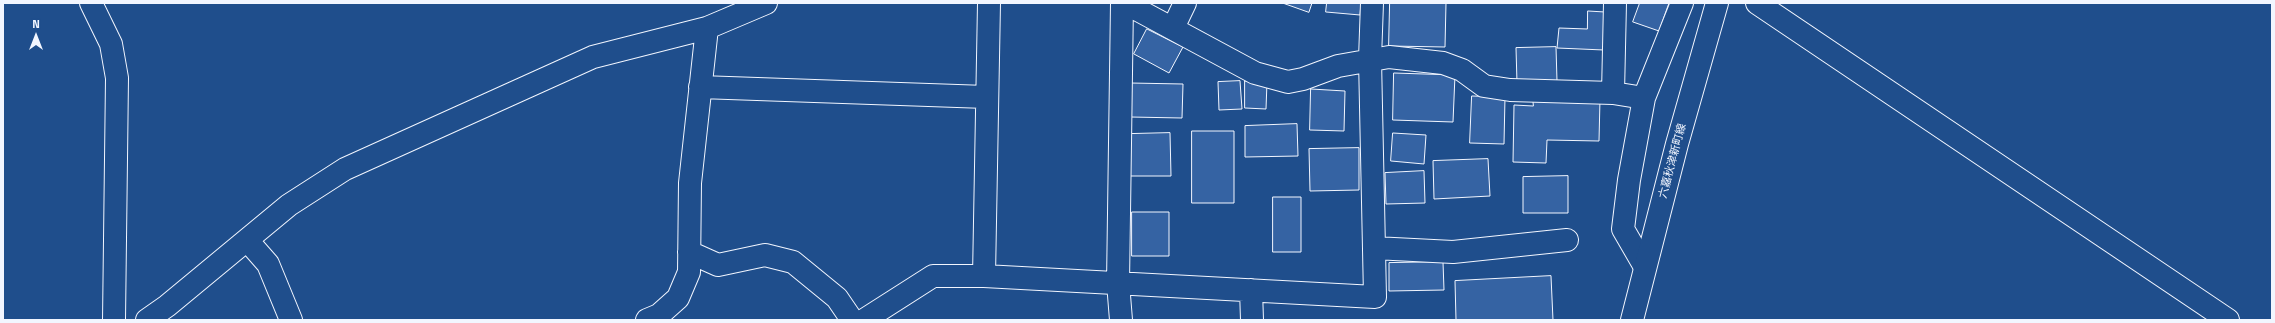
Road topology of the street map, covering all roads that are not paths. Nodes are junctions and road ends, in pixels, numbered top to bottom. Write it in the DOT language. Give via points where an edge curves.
graph roads {
  1 [pos="91,3"];
  2 [pos="766,3"];
  3 [pos="989,3"];
  4 [pos="1123,3"];
  5 [pos="1185,3"];
  6 [pos="1372,3"];
  7 [pos="1615,3"];
  8 [pos="1682,3"];
  9 [pos="1717,3"];
  10 [pos="1757,3"];
  11 [pos="737,9"];
  12 [pos="707,28"];
  13 [pos="1173,28"];
  14 [pos="1370,59"];
  15 [pos="700,87"];
  16 [pos="1613,93"];
  17 [pos="986,97"];
  18 [pos="1644,98"];
  19 [pos="247,240"];
  20 [pos="1567,240"];
  21 [pos="1374,248"];
  22 [pos="689,252"];
  23 [pos="1645,267"];
  24 [pos="984,276"];
  25 [pos="1118,283"];
  26 [pos="1251,290"];
  27 [pos="114,320"];
  28 [pos="147,320"];
  29 [pos="291,320"];
  30 [pos="647,320"];
  31 [pos="852,320"];
  32 [pos="864,320"];
  33 [pos="1121,320"];
  34 [pos="1252,320"];
  35 [pos="1632,320"];
  36 [pos="2228,320"];
  1 -- 27 [label="street" via="111,44 117,78"];
  2 -- 11 [label="street"];
  3 -- 17 [label="street"];
  4 -- 13 [label="street"];
  4 -- 25 [label="street"];
  5 -- 13 [label="street"];
  6 -- 14 [label="street"];
  7 -- 16 [label="street"];
  8 -- 18 [label="street"];
  9 -- 23 [label="street, 六嘉秋津新町線"];
  10 -- 36 [label="street"];
  11 -- 12 [label="street"];
  12 -- 15 [label="street"];
  12 -- 19 [label="street" via="593,57 345,169 289,205"];
  13 -- 14 [label="street" via="1255,73 1288,82 1303,80 1338,66"];
  14 -- 16 [label="street" via="1389,57 1443,63 1462,70 1484,86 1510,90"];
  14 -- 21 [label="street"];
  15 -- 17 [label="street"];
  15 -- 22 [label="street" via="690,184"];
  16 -- 18 [label="street"];
  17 -- 24 [label="street"];
  18 -- 23 [label="street" via="1623,229"];
  19 -- 28 [label="street"];
  19 -- 29 [label="street" via="268,264"];
  20 -- 21 [label="street" via="1453,252"];
  21 -- 26 [label="street" via="1375,297"];
  22 -- 30 [label="street" via="689,272 678,298 659,315"];
  22 -- 31 [label="street" via="718,264 764,255 793,262 837,298"];
  23 -- 35 [label="street, 六嘉秋津新町線"];
  24 -- 25 [label="street"];
  24 -- 32 [label="street" via="933,276"];
  25 -- 26 [label="street"];
  25 -- 33 [label="street"];
  26 -- 34 [label="street"];
}
